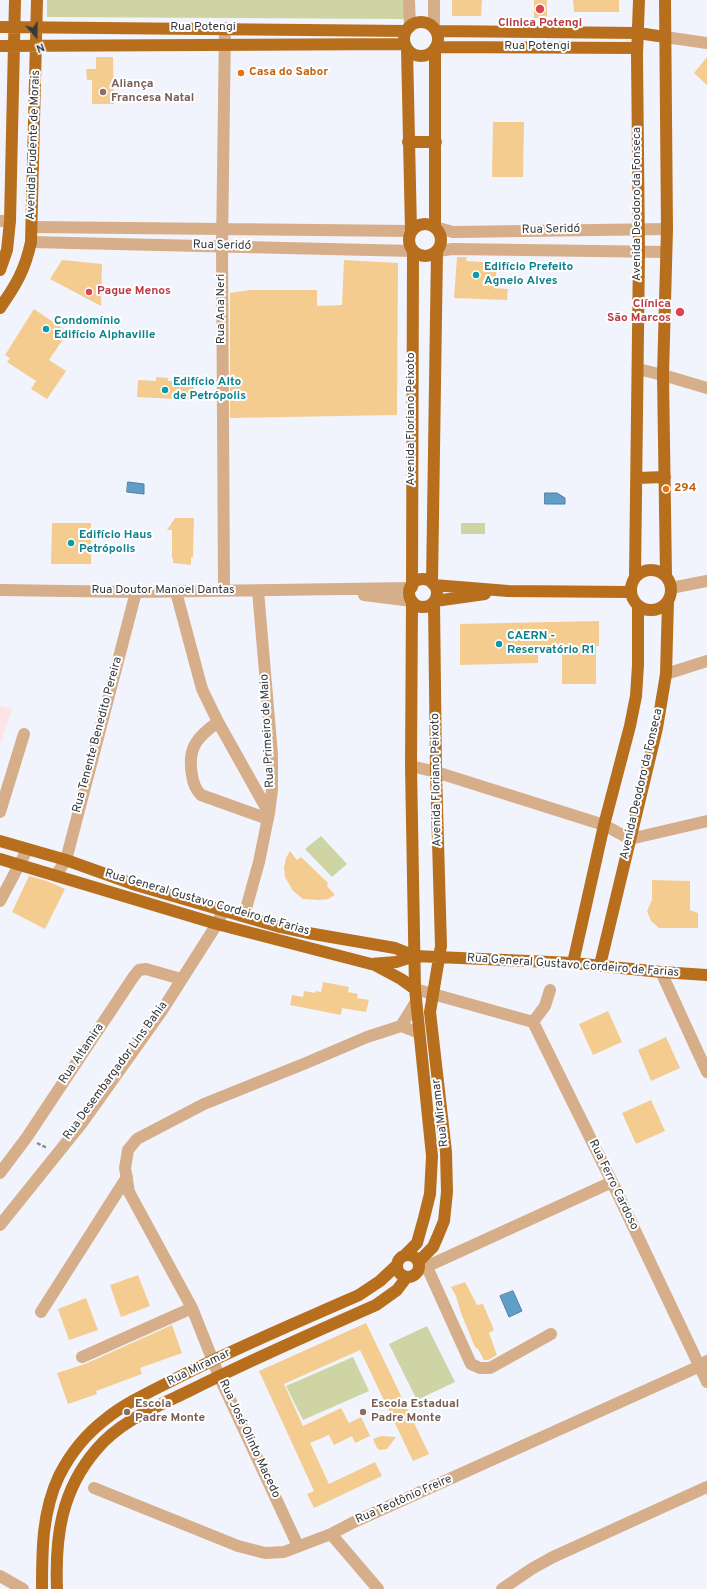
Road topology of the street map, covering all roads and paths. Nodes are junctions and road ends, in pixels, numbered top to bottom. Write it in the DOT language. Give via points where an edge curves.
graph roads {
  1 [pos="15,0"];
  2 [pos="37,0"];
  3 [pos="409,0"];
  4 [pos="434,0"];
  5 [pos="639,0"];
  6 [pos="665,0"];
  7 [pos="0,27"];
  8 [pos="14,27"];
  9 [pos="37,27"];
  10 [pos="133,28"];
  11 [pos="225,28"];
  12 [pos="408,29"];
  13 [pos="435,30"];
  14 [pos="638,33"];
  15 [pos="665,37"];
  16 [pos="707,43"];
  17 [pos="0,46"];
  18 [pos="14,46"];
  19 [pos="133,46"];
  20 [pos="225,46"];
  21 [pos="406,46"];
  22 [pos="36,47"];
  23 [pos="435,48"];
  24 [pos="637,48"];
  25 [pos="12,142"];
  26 [pos="408,142"];
  27 [pos="436,142"];
  28 [pos="34,143"];
  29 [pos="5,221"];
  30 [pos="32,227"];
  31 [pos="132,227"];
  32 [pos="223,228"];
  33 [pos="435,228"];
  34 [pos="639,229"];
  35 [pos="667,229"];
  36 [pos="412,231"];
  37 [pos="4,241"];
  38 [pos="31,242"];
  39 [pos="132,244"];
  40 [pos="222,246"];
  41 [pos="413,251"];
  42 [pos="437,251"];
  43 [pos="639,252"];
  44 [pos="666,252"];
  45 [pos="0,270"];
  46 [pos="0,308"];
  47 [pos="638,369"];
  48 [pos="663,375"];
  49 [pos="707,388"];
  50 [pos="637,478"];
  51 [pos="665,478"];
  52 [pos="635,576"];
  53 [pos="666,576"];
  54 [pos="707,581"];
  55 [pos="433,584"];
  56 [pos="411,587"];
  57 [pos="671,588"];
  58 [pos="327,589"];
  59 [pos="0,590"];
  60 [pos="224,590"];
  61 [pos="258,591"];
  62 [pos="508,591"];
  63 [pos="136,592"];
  64 [pos="176,592"];
  65 [pos="630,592"];
  66 [pos="434,601"];
  67 [pos="668,601"];
  68 [pos="412,602"];
  69 [pos="638,605"];
  70 [pos="707,661"];
  71 [pos="666,674"];
  72 [pos="218,722"];
  73 [pos="24,734"];
  74 [pos="411,766"];
  75 [pos="436,772"];
  76 [pos="0,812"];
  77 [pos="268,816"];
  78 [pos="707,821"];
  79 [pos="604,825"];
  80 [pos="630,839"];
  81 [pos="0,841"];
  82 [pos="27,850"];
  83 [pos="0,859"];
  84 [pos="66,860"];
  85 [pos="19,865"];
  86 [pos="56,875"];
  87 [pos="0,900"];
  88 [pos="223,911"];
  89 [pos="244,916"];
  90 [pos="217,924"];
  91 [pos="415,956"];
  92 [pos="440,957"];
  93 [pos="572,963"];
  94 [pos="371,964"];
  95 [pos="600,965"];
  96 [pos="661,972"];
  97 [pos="707,975"];
  98 [pos="181,979"];
  99 [pos="415,989"];
  100 [pos="550,990"];
  101 [pos="434,994"];
  102 [pos="416,1002"];
  103 [pos="533,1022"];
  104 [pos="401,1026"];
  105 [pos="419,1033"];
  106 [pos="707,1072"];
  107 [pos="27,1136"];
  108 [pos="56,1153"];
  109 [pos="0,1173"];
  110 [pos="127,1177"];
  111 [pos="612,1182"];
  112 [pos="0,1225"];
  113 [pos="406,1254"];
  114 [pos="396,1266"];
  115 [pos="422,1266"];
  116 [pos="406,1278"];
  117 [pos="192,1308"];
  118 [pos="41,1312"];
  119 [pos="551,1334"];
  120 [pos="82,1357"];
  121 [pos="213,1360"];
  122 [pos="703,1363"];
  123 [pos="219,1376"];
  124 [pos="707,1382"];
  125 [pos="707,1487"];
  126 [pos="94,1488"];
  127 [pos="332,1534"];
  128 [pos="298,1546"];
  129 [pos="0,1576"];
  130 [pos="22,1589"];
  131 [pos="42,1589"];
  132 [pos="57,1589"];
  133 [pos="378,1589"];
  134 [pos="502,1589"];
  1 -- 8 [label="main road, Avenida Prudente de Morais"];
  2 -- 9 [label="main road, Avenida Prudente de Morais"];
  3 -- 12 [label="street"];
  4 -- 13 [label="street"];
  5 -- 14 [label="main road, Avenida Deodoro da Fonseca"];
  6 -- 15 [label="main road"];
  7 -- 8 [label="main road, Rua Potengi"];
  8 -- 9 [label="main road, Rua Potengi"];
  8 -- 18 [label="main road, Avenida Prudente de Morais"];
  9 -- 10 [label="main road, Rua Potengi"];
  9 -- 22 [label="main road, Avenida Prudente de Morais"];
  10 -- 11 [label="main road, Rua Potengi"];
  10 -- 19 [label="main road"];
  11 -- 12 [label="main road, Rua Potengi"];
  11 -- 20 [label="street, Rua Ana Neri"];
  12 -- 13 [label="main road" via="425,23"];
  12 -- 21 [label="main road" via="404,40"];
  13 -- 14 [label="main road, Rua Potengi"];
  13 -- 23 [label="main road" via="438,39"];
  14 -- 15 [label="main road, Rua Potengi"];
  14 -- 24 [label="main road, Avenida Deodoro da Fonseca"];
  15 -- 16 [label="street"];
  15 -- 35 [label="main road"];
  17 -- 18 [label="main road, Rua Potengi"];
  18 -- 22 [label="main road, Rua Potengi"];
  18 -- 25 [label="main road, Avenida Prudente de Morais"];
  19 -- 20 [label="main road, Rua Potengi"];
  19 -- 22 [label="main road, Rua Potengi"];
  20 -- 21 [label="main road, Rua Potengi"];
  20 -- 32 [label="street, Rua Ana Neri"];
  21 -- 23 [label="main road" via="413,54 422,56"];
  21 -- 26 [label="main road"];
  22 -- 28 [label="main road, Avenida Prudente de Morais"];
  23 -- 24 [label="main road, Rua Potengi"];
  23 -- 27 [label="main road"];
  24 -- 34 [label="main road, Avenida Deodoro da Fonseca"];
  25 -- 28 [label="main road"];
  25 -- 29 [label="main road, Avenida Prudente de Morais"];
  26 -- 27 [label="main road"];
  26 -- 36 [label="main road"];
  27 -- 33 [label="main road"];
  28 -- 30 [label="main road, Avenida Prudente de Morais"];
  29 -- 37 [label="main road, Avenida Prudente de Morais"];
  30 -- 31 [label="street, Rua Seridó"];
  30 -- 38 [label="main road, Avenida Prudente de Morais"];
  31 -- 32 [label="street, Rua Seridó"];
  31 -- 39 [label="street"];
  32 -- 36 [label="street, Rua Seridó"];
  32 -- 40 [label="street, Rua Ana Neri"];
  33 -- 34 [label="street, Rua Seridó" via="453,232"];
  33 -- 36 [label="main road" via="420,225"];
  33 -- 42 [label="main road" via="441,242"];
  34 -- 35 [label="street, Rua Seridó"];
  34 -- 43 [label="main road, Avenida Deodoro da Fonseca"];
  35 -- 44 [label="main road"];
  36 -- 41 [label="main road" via="409,242"];
  37 -- 45 [label="main road, Avenida Prudente de Morais" via="4,259"];
  38 -- 39 [label="street, Rua Seridó"];
  38 -- 46 [label="main road, Avenida Prudente de Morais" via="24,270"];
  39 -- 40 [label="street, Rua Seridó"];
  40 -- 41 [label="street, Rua Seridó"];
  40 -- 60 [label="street, Rua Ana Neri"];
  41 -- 42 [label="main road" via="422,256"];
  41 -- 56 [label="main road, Avenida Floriano Peixoto"];
  42 -- 43 [label="street, Rua Seridó" via="453,249"];
  42 -- 55 [label="main road, Avenida Floriano Peixoto"];
  43 -- 44 [label="street, Rua Seridó"];
  43 -- 47 [label="main road, Avenida Deodoro da Fonseca"];
  44 -- 48 [label="main road"];
  47 -- 48 [label="street"];
  47 -- 50 [label="main road, Avenida Deodoro da Fonseca"];
  48 -- 49 [label="street"];
  48 -- 51 [label="main road"];
  50 -- 51 [label="main road"];
  50 -- 52 [label="main road, Avenida Deodoro da Fonseca"];
  51 -- 53 [label="main road"];
  52 -- 53 [label="main road" via="648,569"];
  52 -- 65 [label="main road"];
  53 -- 57 [label="main road"];
  54 -- 57 [label="street"];
  55 -- 56 [label="main road" via="421,580"];
  55 -- 62 [label="main road"];
  55 -- 66 [label="main road" via="437,592"];
  56 -- 58 [label="street, Rua Doutor Manoel Dantas"];
  56 -- 68 [label="main road"];
  57 -- 67 [label="main road"];
  58 -- 61 [label="street, Rua Doutor Manoel Dantas"];
  58 -- 68 [label="street, Rua Doutor Manoel Dantas"];
  59 -- 63 [label="street, Rua Doutor Manoel Dantas"];
  60 -- 61 [label="street, Rua Doutor Manoel Dantas"];
  60 -- 64 [label="street, Rua Doutor Manoel Dantas"];
  61 -- 77 [label="street, Rua Primeiro de Maio" via="272,754 272,790"];
  62 -- 65 [label="main road"];
  62 -- 66 [label="main road"];
  63 -- 64 [label="street, Rua Doutor Manoel Dantas"];
  63 -- 84 [label="street, Rua Tenente Benedito Pereira"];
  64 -- 72 [label="street" via="202,689"];
  65 -- 69 [label="main road"];
  66 -- 68 [label="main road" via="431,605 423,607"];
  66 -- 75 [label="main road, Avenida Floriano Peixoto"];
  67 -- 69 [label="main road" via="657,609 650,610"];
  67 -- 71 [label="main road, Avenida Deodoro da Fonseca"];
  68 -- 74 [label="main road, Avenida Floriano Peixoto"];
  69 -- 79 [label="main road, Avenida Deodoro da Fonseca" via="636,696"];
  70 -- 71 [label="street"];
  71 -- 80 [label="main road, Avenida Deodoro da Fonseca" via="657,728"];
  72 -- 77 [label="street"];
  72 -- 77 [label="street" via="203,733 190,757 196,788 201,794"];
  73 -- 76 [label="street"];
  74 -- 75 [label="street"];
  74 -- 91 [label="main road, Avenida Floriano Peixoto"];
  75 -- 79 [label="street"];
  75 -- 92 [label="main road, Avenida Floriano Peixoto"];
  77 -- 89 [label="street, Rua Primeiro de Maio"];
  78 -- 80 [label="street"];
  79 -- 80 [label="street"];
  79 -- 93 [label="main road, Avenida Deodoro da Fonseca"];
  80 -- 95 [label="main road, Avenida Deodoro da Fonseca"];
  81 -- 82 [label="main road, Rua General Gustavo Cordeiro de Farias"];
  82 -- 84 [label="main road, Rua General Gustavo Cordeiro de Farias"];
  82 -- 85 [label="street"];
  83 -- 85 [label="main road, Rua General Gustavo Cordeiro de Farias"];
  84 -- 86 [label="street, Rua Tenente Benedito Pereira"];
  84 -- 88 [label="main road, Rua General Gustavo Cordeiro de Farias" via="136,885"];
  85 -- 86 [label="main road, Rua General Gustavo Cordeiro de Farias"];
  85 -- 87 [label="street"];
  86 -- 90 [label="main road, Rua General Gustavo Cordeiro de Farias"];
  88 -- 89 [label="main road, Rua General Gustavo Cordeiro de Farias"];
  88 -- 90 [label="street, Rua Desembargador Lins Bahia"];
  89 -- 91 [label="main road, Rua General Gustavo Cordeiro de Farias" via="308,934 395,948"];
  90 -- 94 [label="main road, Rua General Gustavo Cordeiro de Farias"];
  90 -- 98 [label="street, Rua Desembargador Lins Bahia"];
  91 -- 92 [label="main road, Rua General Gustavo Cordeiro de Farias"];
  91 -- 94 [label="main road, Rua General Gustavo Cordeiro de Farias" via="396,962"];
  91 -- 99 [label="main road, Rua Miramar"];
  92 -- 93 [label="main road, Rua General Gustavo Cordeiro de Farias"];
  92 -- 101 [label="main road, Rua Miramar"];
  93 -- 95 [label="main road, Rua General Gustavo Cordeiro de Farias"];
  94 -- 99 [label="main road"];
  95 -- 96 [label="main road, Rua General Gustavo Cordeiro de Farias"];
  96 -- 97 [label="main road, Rua General Gustavo Cordeiro de Farias"];
  96 -- 106 [label="street"];
  98 -- 107 [label="street, Rua Altamira" via="146,969 139,970"];
  98 -- 108 [label="street, Rua Desembargador Lins Bahia" via="161,1012"];
  99 -- 101 [label="street"];
  99 -- 102 [label="main road, Rua Miramar"];
  100 -- 103 [label="street" via="545,1006"];
  101 -- 103 [label="street"];
  101 -- 115 [label="main road, Rua Miramar" via="430,1012 446,1152 447,1192 444,1221"];
  102 -- 104 [label="street"];
  102 -- 105 [label="main road, Rua Miramar"];
  103 -- 111 [label="street, Rua Ferro Cardoso"];
  104 -- 105 [label="street"];
  104 -- 110 [label="street, Rua José Olinto Macedo" via="366,1037 204,1104 137,1139 128,1150 125,1168"];
  105 -- 113 [label="main road, Rua Miramar" via="432,1156 430,1194 416,1243"];
  107 -- 108 [label="path"];
  107 -- 109 [label="street, Rua Altamira"];
  108 -- 112 [label="street, Rua Desembargador Lins Bahia"];
  110 -- 117 [label="street, Rua José Olinto Macedo" via="129,1192"];
  110 -- 118 [label="street"];
  111 -- 115 [label="street"];
  111 -- 122 [label="street, Rua Ferro Cardoso"];
  113 -- 114 [label="main road" via="399,1259"];
  113 -- 115 [label="main road" via="414,1256"];
  114 -- 116 [label="main road" via="399,1274"];
  114 -- 121 [label="main road, Rua Miramar" via="359,1295"];
  115 -- 116 [label="main road" via="414,1276"];
  115 -- 119 [label="street" via="471,1364 480,1368 490,1368"];
  116 -- 123 [label="main road, Rua Miramar" via="397,1290 376,1305"];
  117 -- 120 [label="street"];
  117 -- 121 [label="street, Rua José Olinto Macedo"];
  121 -- 123 [label="street, Rua José Olinto Macedo"];
  121 -- 131 [label="main road, Rua Miramar" via="118,1410 88,1435 72,1454 52,1496 45,1524"];
  122 -- 124 [label="street, Rua Ferro Cardoso"];
  122 -- 127 [label="street, Rua Teotônio Freire"];
  123 -- 128 [label="street, Rua José Olinto Macedo"];
  123 -- 132 [label="main road, Rua Miramar" via="138,1416 114,1431 95,1450 70,1491 62,1514 56,1566"];
  125 -- 134 [label="street" via="553,1557"];
  126 -- 128 [label="street, Rua Teotônio Freire" via="238,1546 265,1552 284,1552"];
  127 -- 128 [label="street, Rua Teotônio Freire"];
  127 -- 133 [label="street"];
  129 -- 130 [label="street"];
}
